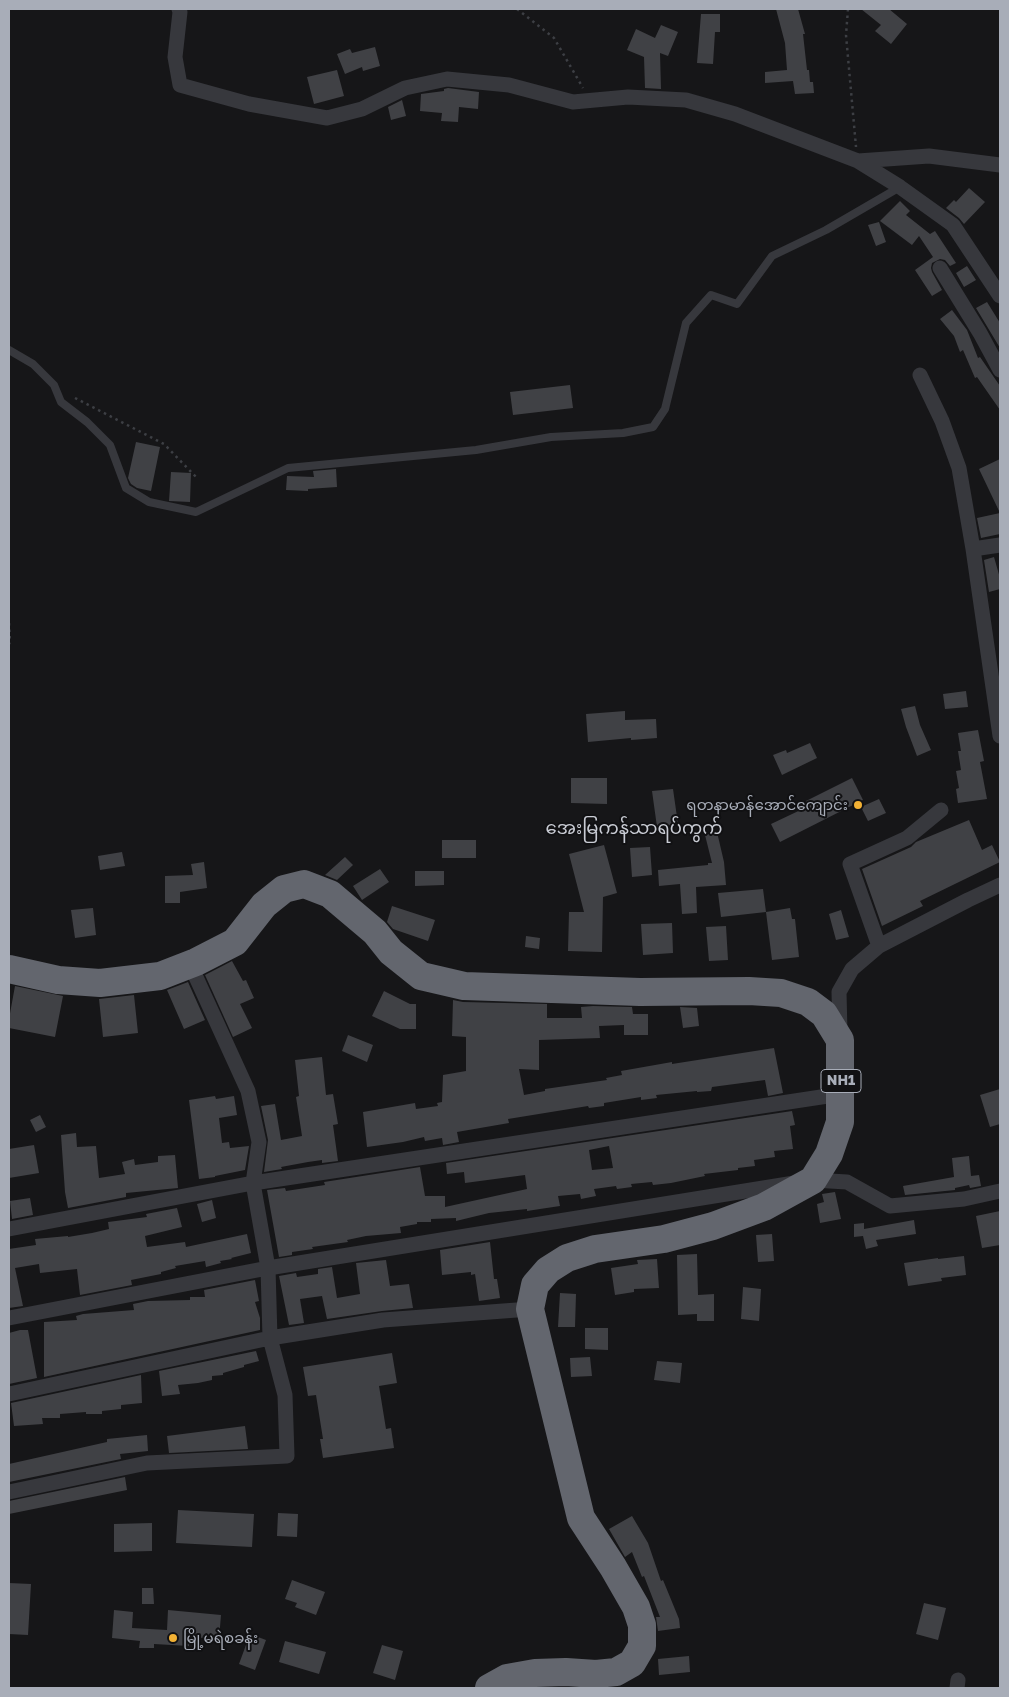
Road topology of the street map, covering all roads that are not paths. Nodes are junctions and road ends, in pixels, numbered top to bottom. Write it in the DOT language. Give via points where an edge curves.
graph roads {
  1 [pos="178,9"];
  2 [pos="858,161"];
  3 [pos="1000,165"];
  4 [pos="900,187"];
  5 [pos="940,268"];
  6 [pos="1000,296"];
  7 [pos="9,350"];
  8 [pos="1000,370"];
  9 [pos="920,375"];
  10 [pos="1000,545"];
  11 [pos="973,549"];
  12 [pos="1000,736"];
  13 [pos="941,810"];
  14 [pos="1000,885"];
  15 [pos="879,946"];
  16 [pos="190,964"];
  17 [pos="9,969"];
  18 [pos="840,1040"];
  19 [pos="841,1094"];
  20 [pos="813,1180"];
  21 [pos="253,1183"];
  22 [pos="1000,1191"];
  23 [pos="9,1229"];
  24 [pos="268,1268"];
  25 [pos="530,1309"];
  26 [pos="9,1318"];
  27 [pos="270,1338"];
  28 [pos="9,1394"];
  29 [pos="9,1492"];
  30 [pos="489,1688"];
  1 -- 2 [label="street" via="175,57 180,85 249,104 327,118 362,109 405,88 447,79 509,85 573,102 628,97 686,100 743,117"];
  2 -- 3 [label="street" via="929,156"];
  2 -- 4 [label="street"];
  4 -- 6 [label="street" via="953,224"];
  4 -- 7 [label="lane" via="826,230 772,256 737,304 711,295 686,324 665,410 653,427 623,433 551,437 476,450 288,468 196,512 149,502 126,488 110,445 61,402 54,385 33,364"];
  5 -- 8 [label="street"];
  9 -- 11 [label="street" via="959,468"];
  10 -- 11 [label="street"];
  11 -- 12 [label="street"];
  13 -- 15 [label="street" via="907,838 850,864"];
  14 -- 15 [label="street"];
  15 -- 18 [label="street" via="852,970 839,992"];
  16 -- 17 [label="highway" via="160,976 100,984 58,980"];
  16 -- 18 [label="highway" via="235,942 264,905 284,889 304,884 330,894 421,976 464,986 781,993 808,1002 824,1014"];
  16 -- 21 [label="street" via="248,1091 259,1142"];
  18 -- 19 [label="highway, NH1"];
  19 -- 20 [label="highway, NH1" via="840,1122 830,1154"];
  19 -- 21 [label="street"];
  20 -- 22 [label="street" via="847,1182 890,1206 964,1199"];
  20 -- 24 [label="street"];
  20 -- 25 [label="highway, NH1" via="764,1207 713,1226 664,1239 595,1249 567,1258 548,1270 535,1285"];
  21 -- 23 [label="street"];
  21 -- 24 [label="street"];
  24 -- 26 [label="street"];
  24 -- 27 [label="street"];
  25 -- 27 [label="street" via="383,1320"];
  25 -- 30 [label="highway, NH1" via="581,1518 636,1606 642,1625 642,1646 632,1663 616,1672 535,1673 507,1678"];
  27 -- 28 [label="street"];
  27 -- 29 [label="street" via="286,1395 287,1456 147,1463"];
}
